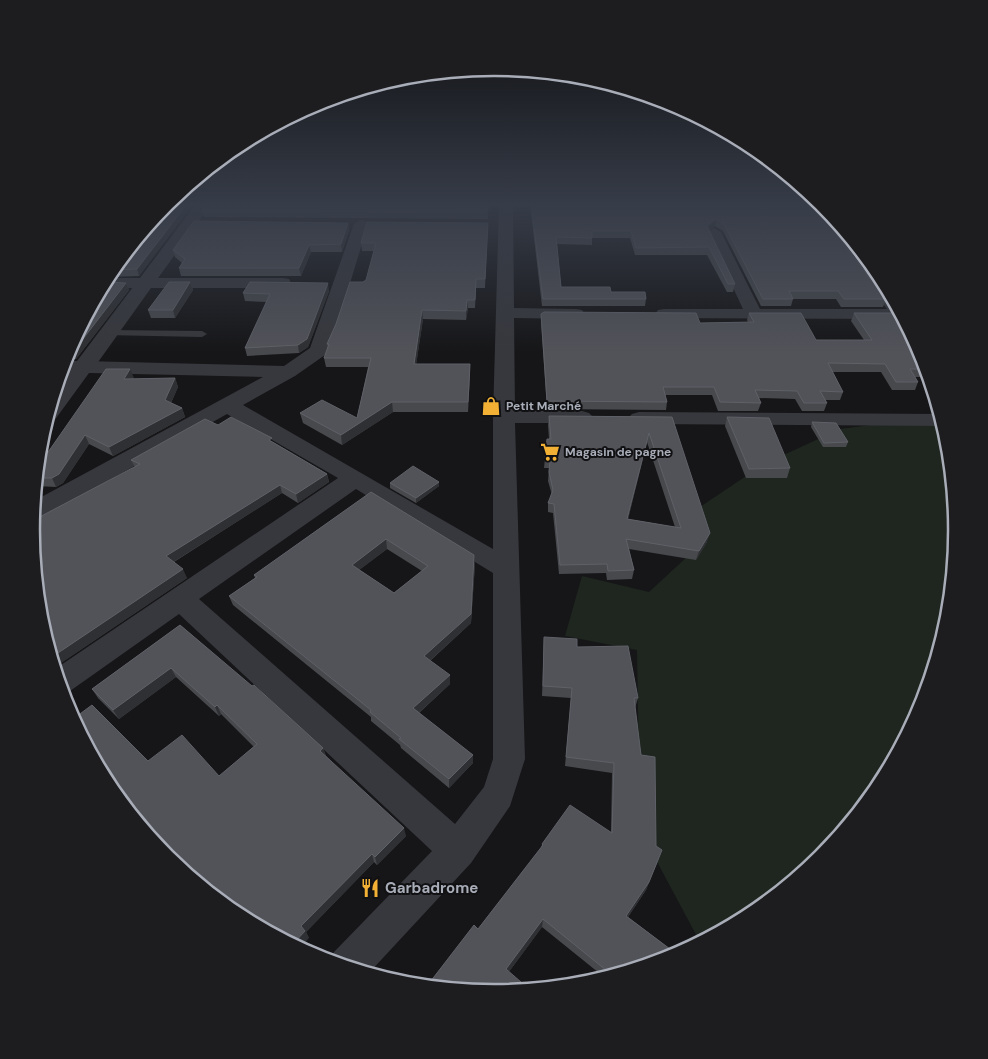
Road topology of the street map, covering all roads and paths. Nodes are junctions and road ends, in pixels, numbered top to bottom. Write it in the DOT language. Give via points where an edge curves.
graph roads {
  1 [pos="167,253"];
  2 [pos="355,253"];
  3 [pos="501,253"];
  4 [pos="724,253"];
  5 [pos="113,283"];
  6 [pos="303,283"];
  7 [pos="323,283"];
  8 [pos="343,283"];
  9 [pos="145,284"];
  10 [pos="505,313"];
  11 [pos="595,314"];
  12 [pos="645,314"];
  13 [pos="754,314"];
  14 [pos="893,314"];
  15 [pos="108,333"];
  16 [pos="202,334"];
  17 [pos="73,367"];
  18 [pos="288,372"];
  19 [pos="64,385"];
  20 [pos="227,405"];
  21 [pos="504,417"];
  22 [pos="935,420"];
  23 [pos="355,478"];
  24 [pos="41,508"];
  25 [pos="506,569"];
  26 [pos="180,598"];
  27 [pos="65,678"];
  28 [pos="458,850"];
  29 [pos="353,961"];
  1 -- 9 [label="street"];
  2 -- 8 [label="street"];
  3 -- 10 [label="street"];
  4 -- 13 [label="street"];
  5 -- 9 [label="street"];
  6 -- 9 [label="street"];
  7 -- 8 [label="street"];
  8 -- 18 [label="street" via="318,351"];
  9 -- 15 [label="street"];
  10 -- 11 [label="street"];
  10 -- 21 [label="street"];
  12 -- 13 [label="street"];
  13 -- 14 [label="street"];
  15 -- 16 [label="lane"];
  15 -- 17 [label="street"];
  17 -- 18 [label="street"];
  17 -- 19 [label="street"];
  18 -- 20 [label="street"];
  20 -- 23 [label="street"];
  20 -- 24 [label="street"];
  21 -- 22 [label="street"];
  21 -- 25 [label="street"];
  23 -- 25 [label="street"];
  23 -- 26 [label="street"];
  25 -- 28 [label="street" via="508,759 498,795"];
  26 -- 27 [label="street"];
  26 -- 28 [label="street"];
  28 -- 29 [label="street"];
}
